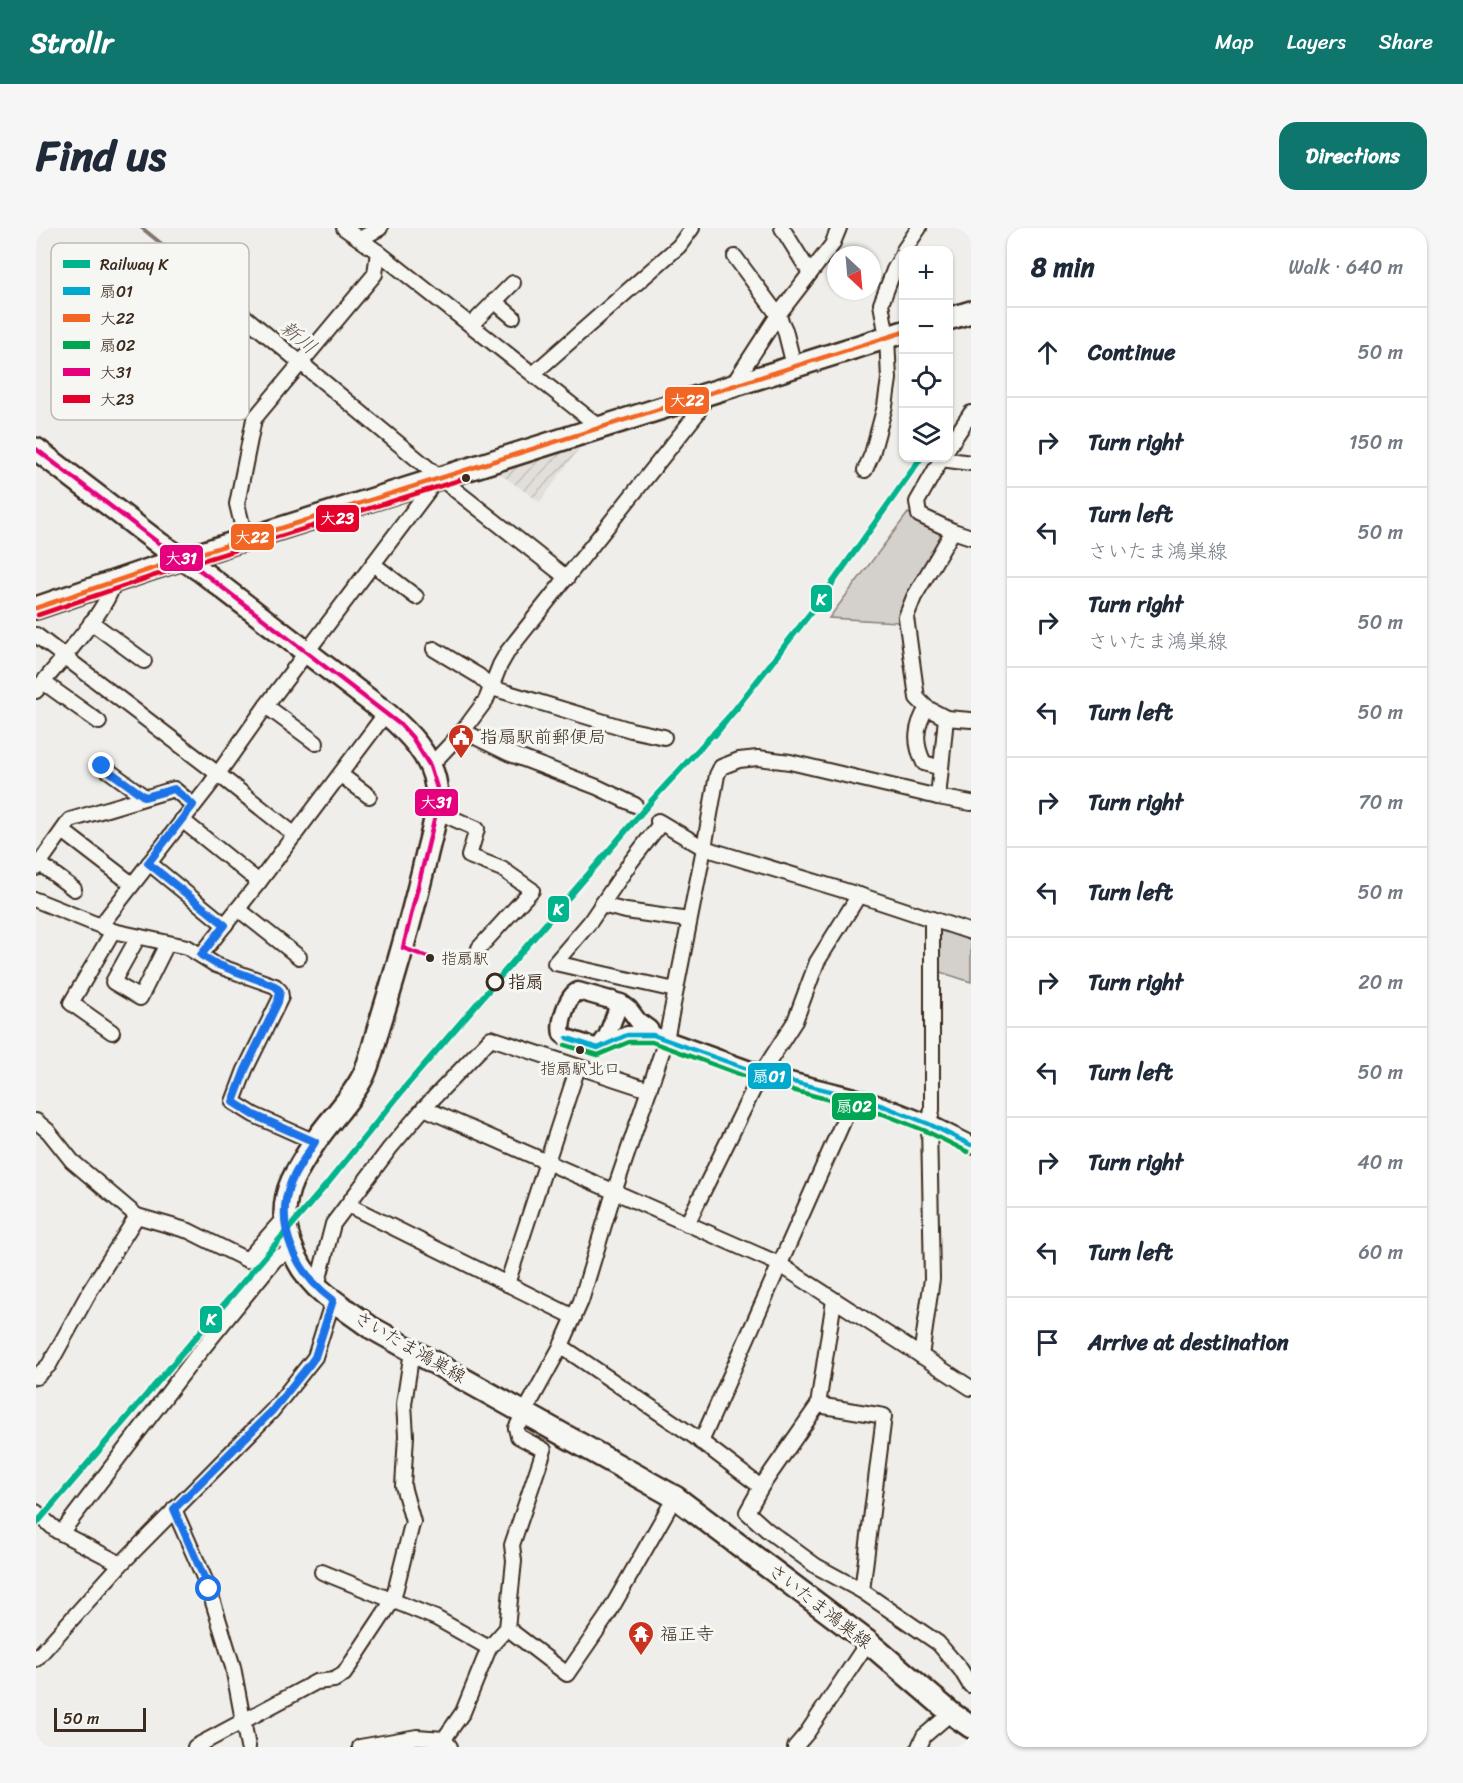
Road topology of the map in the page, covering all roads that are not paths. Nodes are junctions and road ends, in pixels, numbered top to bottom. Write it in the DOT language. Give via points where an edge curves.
graph roads {
  1 [pos="344,228"];
  2 [pos="380,228"];
  3 [pos="692,228"];
  4 [pos="782,228"];
  5 [pos="839,228"];
  6 [pos="919,228"];
  7 [pos="360,239"];
  8 [pos="907,246"];
  9 [pos="378,252"];
  10 [pos="735,257"];
  11 [pos="899,260"];
  12 [pos="810,273"];
  13 [pos="513,283"];
  14 [pos="494,301"];
  15 [pos="971,312"];
  16 [pos="778,315"];
  17 [pos="513,317"];
  18 [pos="953,317"];
  19 [pos="249,320"];
  20 [pos="471,325"];
  21 [pos="895,335"];
  22 [pos="301,363"];
  23 [pos="794,366"];
  24 [pos="533,374"];
  25 [pos="732,386"];
  26 [pos="704,395"];
  27 [pos="971,413"];
  28 [pos="601,428"];
  29 [pos="953,441"];
  30 [pos="36,449"];
  31 [pos="953,458"];
  32 [pos="940,462"];
  33 [pos="971,463"];
  34 [pos="865,470"];
  35 [pos="435,480"];
  36 [pos="952,531"];
  37 [pos="971,537"];
  38 [pos="246,541"];
  39 [pos="183,559"];
  40 [pos="373,564"];
  41 [pos="567,578"];
  42 [pos="114,582"];
  43 [pos="416,597"];
  44 [pos="36,608"];
  45 [pos="91,622"];
  46 [pos="36,634"];
  47 [pos="434,649"];
  48 [pos="307,652"];
  49 [pos="63,657"];
  50 [pos="144,661"];
  51 [pos="40,687"];
  52 [pos="492,688"];
  53 [pos="266,706"];
  54 [pos="927,708"];
  55 [pos="386,713"];
  56 [pos="946,718"];
  57 [pos="971,720"];
  58 [pos="99,722"];
  59 [pos="463,730"];
  60 [pos="664,737"];
  61 [pos="316,743"];
  62 [pos="102,766"];
  63 [pos="430,766"];
  64 [pos="941,768"];
  65 [pos="218,774"];
  66 [pos="341,775"];
  67 [pos="369,796"];
  68 [pos="145,797"];
  69 [pos="938,797"];
  70 [pos="971,803"];
  71 [pos="193,805"];
  72 [pos="635,805"];
  73 [pos="436,813"];
  74 [pos="182,820"];
  75 [pos="63,831"];
  76 [pos="295,835"];
  77 [pos="704,848"];
  78 [pos="148,863"];
  79 [pos="38,865"];
  80 [pos="259,882"];
  81 [pos="132,884"];
  82 [pos="74,889"];
  83 [pos="859,894"];
  84 [pos="36,900"];
  85 [pos="601,905"];
  86 [pos="238,909"];
  87 [pos="932,919"];
  88 [pos="689,920"];
  89 [pos="225,925"];
  90 [pos="107,928"];
  91 [pos="971,932"];
  92 [pos="138,937"];
  93 [pos="167,944"];
  94 [pos="479,948"];
  95 [pos="201,955"];
  96 [pos="299,957"];
  97 [pos="675,990"];
  98 [pos="612,1000"];
  99 [pos="112,1032"];
  100 [pos="659,1037"];
  101 [pos="598,1048"];
  102 [pos="578,1067"];
  103 [pos="761,1074"];
  104 [pos="649,1090"];
  105 [pos="854,1097"];
  106 [pos="424,1108"];
  107 [pos="36,1120"];
  108 [pos="929,1124"];
  109 [pos="315,1142"];
  110 [pos="971,1145"];
  111 [pos="546,1162"];
  112 [pos="614,1192"];
  113 [pos="348,1205"];
  114 [pos="137,1216"];
  115 [pos="285,1217"];
  116 [pos="687,1224"];
  117 [pos="293,1251"];
  118 [pos="779,1264"];
  119 [pos="507,1284"];
  120 [pos="316,1286"];
  121 [pos="333,1300"];
  122 [pos="834,1300"];
  123 [pos="574,1317"];
  124 [pos="561,1346"];
  125 [pos="412,1351"];
  126 [pos="921,1356"];
  127 [pos="36,1377"];
  128 [pos="971,1388"];
  129 [pos="818,1405"];
  130 [pos="526,1413"];
  131 [pos="701,1442"];
  132 [pos="761,1487"];
  133 [pos="675,1497"];
  134 [pos="174,1509"];
  135 [pos="36,1512"];
  136 [pos="59,1532"];
  137 [pos="121,1564"];
  138 [pos="322,1572"];
  139 [pos="862,1591"];
  140 [pos="393,1600"];
  141 [pos="507,1628"];
  142 [pos="868,1642"];
  143 [pos="489,1648"];
  144 [pos="39,1651"];
  145 [pos="971,1684"];
  146 [pos="951,1713"];
  147 [pos="243,1721"];
  148 [pos="971,1727"];
  149 [pos="447,1743"];
  150 [pos="195,1747"];
  151 [pos="248,1747"];
  152 [pos="360,1747"];
  153 [pos="795,1747"];
  154 [pos="919,1747"];
  1 -- 7 [label="street"];
  2 -- 7 [label="street"];
  3 -- 24 [label="street" via="679,246"];
  4 -- 12 [label="street"];
  5 -- 12 [label="street" via="832,245"];
  6 -- 8 [label="street"];
  7 -- 9 [label="street"];
  9 -- 20 [label="street"];
  9 -- 22 [label="street" via="375,274"];
  10 -- 16 [label="street"];
  11 -- 21 [label="street" via="881,304"];
  12 -- 16 [label="street"];
  13 -- 14 [label="street"];
  14 -- 17 [label="street"];
  14 -- 20 [label="street"];
  15 -- 18 [label="main road"];
  16 -- 23 [label="street"];
  16 -- 25 [label="street"];
  19 -- 22 [label="street"];
  20 -- 24 [label="street"];
  21 -- 23 [label="main road"];
  21 -- 34 [label="street" via="885,406"];
  22 -- 35 [label="street"];
  22 -- 38 [label="street" via="254,419 237,504"];
  23 -- 25 [label="main road"];
  24 -- 28 [label="street"];
  25 -- 26 [label="main road"];
  26 -- 28 [label="main road"];
  26 -- 41 [label="street" via="696,415"];
  27 -- 29 [label="street"];
  28 -- 35 [label="main road"];
  30 -- 39 [label="main road, さいたま鴻巣線"];
  31 -- 33 [label="street"];
  32 -- 36 [label="street" via="916,502 919,515"];
  35 -- 38 [label="main road"];
  35 -- 40 [label="street"];
  35 -- 41 [label="street"];
  36 -- 37 [label="street"];
  36 -- 54 [label="street" via="906,617 917,698"];
  38 -- 39 [label="main road"];
  39 -- 42 [label="main road"];
  39 -- 48 [label="main road, さいたま鴻巣線"];
  40 -- 43 [label="street"];
  40 -- 48 [label="street"];
  41 -- 52 [label="street" via="508,651"];
  42 -- 44 [label="main road"];
  42 -- 45 [label="street"];
  45 -- 49 [label="street"];
  45 -- 50 [label="street"];
  46 -- 49 [label="street"];
  47 -- 52 [label="street"];
  48 -- 53 [label="street"];
  48 -- 55 [label="main road, さいたま鴻巣線"];
  49 -- 51 [label="street"];
  49 -- 65 [label="street"];
  51 -- 58 [label="street"];
  52 -- 59 [label="street"];
  52 -- 60 [label="street"];
  53 -- 61 [label="street"];
  53 -- 65 [label="street"];
  54 -- 56 [label="street"];
  54 -- 64 [label="street" via="919,720 918,751 924,764"];
  55 -- 63 [label="main road, さいたま鴻巣線" via="412,737"];
  55 -- 66 [label="street"];
  56 -- 57 [label="street"];
  56 -- 64 [label="street"];
  59 -- 63 [label="street"];
  59 -- 72 [label="street" via="508,753"];
  62 -- 68 [label="street"];
  63 -- 73 [label="main road, さいたま鴻巣線" via="436,788"];
  64 -- 69 [label="street"];
  65 -- 71 [label="street"];
  65 -- 76 [label="street"];
  66 -- 67 [label="street"];
  66 -- 76 [label="street"];
  68 -- 71 [label="street" via="174,789"];
  68 -- 75 [label="street" via="70,820"];
  69 -- 70 [label="street"];
  69 -- 77 [label="street" via="790,762 739,760 721,767 717,775"];
  71 -- 74 [label="street"];
  73 -- 94 [label="street" via="477,830 469,856 502,869 532,890"];
  73 -- 109 [label="main road, さいたま鴻巣線" via="414,908 362,1079"];
  74 -- 78 [label="street"];
  74 -- 80 [label="street"];
  75 -- 79 [label="street"];
  75 -- 81 [label="street"];
  76 -- 80 [label="street"];
  77 -- 83 [label="street"];
  77 -- 85 [label="street" via="660,822"];
  77 -- 88 [label="street"];
  78 -- 81 [label="street"];
  78 -- 89 [label="street"];
  79 -- 82 [label="street"];
  80 -- 86 [label="street"];
  81 -- 90 [label="street"];
  83 -- 87 [label="street"];
  83 -- 103 [label="street" via="817,962 795,1021"];
  84 -- 90 [label="street"];
  85 -- 88 [label="street"];
  85 -- 97 [label="street" via="555,963"];
  86 -- 89 [label="street"];
  86 -- 96 [label="street"];
  87 -- 91 [label="street"];
  87 -- 108 [label="street"];
  88 -- 97 [label="street"];
  89 -- 95 [label="street"];
  90 -- 92 [label="street"];
  90 -- 99 [label="street" via="72,1003"];
  92 -- 93 [label="street"];
  92 -- 93 [label="street" via="113,982 140,998"];
  93 -- 95 [label="street" via="187,947"];
  95 -- 109 [label="street" via="280,991 233,1102"];
  97 -- 100 [label="street"];
  98 -- 100 [label="street" via="625,1005"];
  98 -- 101 [label="street" via="617,1007"];
  98 -- 101 [label="street" via="575,992 560,1027 567,1038"];
  100 -- 101 [label="street" via="627,1035"];
  100 -- 103 [label="street"];
  100 -- 104 [label="street"];
  102 -- 104 [label="street"];
  102 -- 106 [label="street" via="491,1038"];
  102 -- 111 [label="street"];
  103 -- 105 [label="street"];
  103 -- 116 [label="street"];
  104 -- 112 [label="street"];
  105 -- 108 [label="street"];
  105 -- 118 [label="street"];
  106 -- 111 [label="street"];
  106 -- 113 [label="street"];
  107 -- 114 [label="street" via="72,1161"];
  108 -- 110 [label="street"];
  108 -- 126 [label="street" via="932,1279"];
  109 -- 115 [label="main road, さいたま鴻巣線" via="291,1182"];
  111 -- 112 [label="street"];
  111 -- 119 [label="street"];
  112 -- 116 [label="street"];
  112 -- 123 [label="street"];
  113 -- 119 [label="street"];
  113 -- 120 [label="street" via="333,1224"];
  114 -- 115 [label="street" via="189,1231 247,1260"];
  114 -- 127 [label="street" via="90,1289 49,1365"];
  115 -- 117 [label="main road, さいたま鴻巣線"];
  116 -- 118 [label="street"];
  117 -- 120 [label="main road, さいたま鴻巣線"];
  117 -- 136 [label="street" via="276,1258"];
  118 -- 122 [label="street"];
  118 -- 131 [label="street"];
  119 -- 123 [label="street"];
  120 -- 121 [label="main road, さいたま鴻巣線"];
  121 -- 125 [label="main road, さいたま鴻巣線"];
  121 -- 134 [label="street" via="310,1364 272,1411"];
  122 -- 126 [label="street"];
  122 -- 129 [label="street"];
  123 -- 124 [label="street"];
  124 -- 130 [label="street"];
  124 -- 131 [label="street"];
  125 -- 130 [label="main road, さいたま鴻巣線"];
  125 -- 140 [label="street" via="404,1404 403,1486 412,1522"];
  126 -- 128 [label="street"];
  129 -- 132 [label="street"];
  129 -- 139 [label="street" via="884,1416"];
  130 -- 133 [label="main road, さいたま鴻巣線"];
  130 -- 141 [label="street" via="516,1428 518,1436 544,1450 512,1545"];
  131 -- 132 [label="street"];
  132 -- 139 [label="street" via="747,1512 816,1566"];
  133 -- 141 [label="street" via="607,1616 567,1674"];
  133 -- 142 [label="main road, さいたま鴻巣線"];
  134 -- 137 [label="street"];
  134 -- 147 [label="street" via="209,1589 232,1666"];
  135 -- 136 [label="street"];
  136 -- 137 [label="street"];
  137 -- 144 [label="street"];
  138 -- 140 [label="street"];
  139 -- 145 [label="street" via="938,1643"];
  140 -- 143 [label="street" via="436,1618"];
  140 -- 147 [label="street" via="344,1674 334,1680 316,1682"];
  141 -- 143 [label="street"];
  142 -- 146 [label="main road, さいたま鴻巣線"];
  142 -- 153 [label="street"];
  143 -- 149 [label="street"];
  146 -- 148 [label="main road, さいたま鴻巣線"];
  146 -- 154 [label="street" via="924,1736"];
  147 -- 150 [label="street"];
  147 -- 151 [label="street"];
  149 -- 152 [label="street" via="417,1737"];
}
